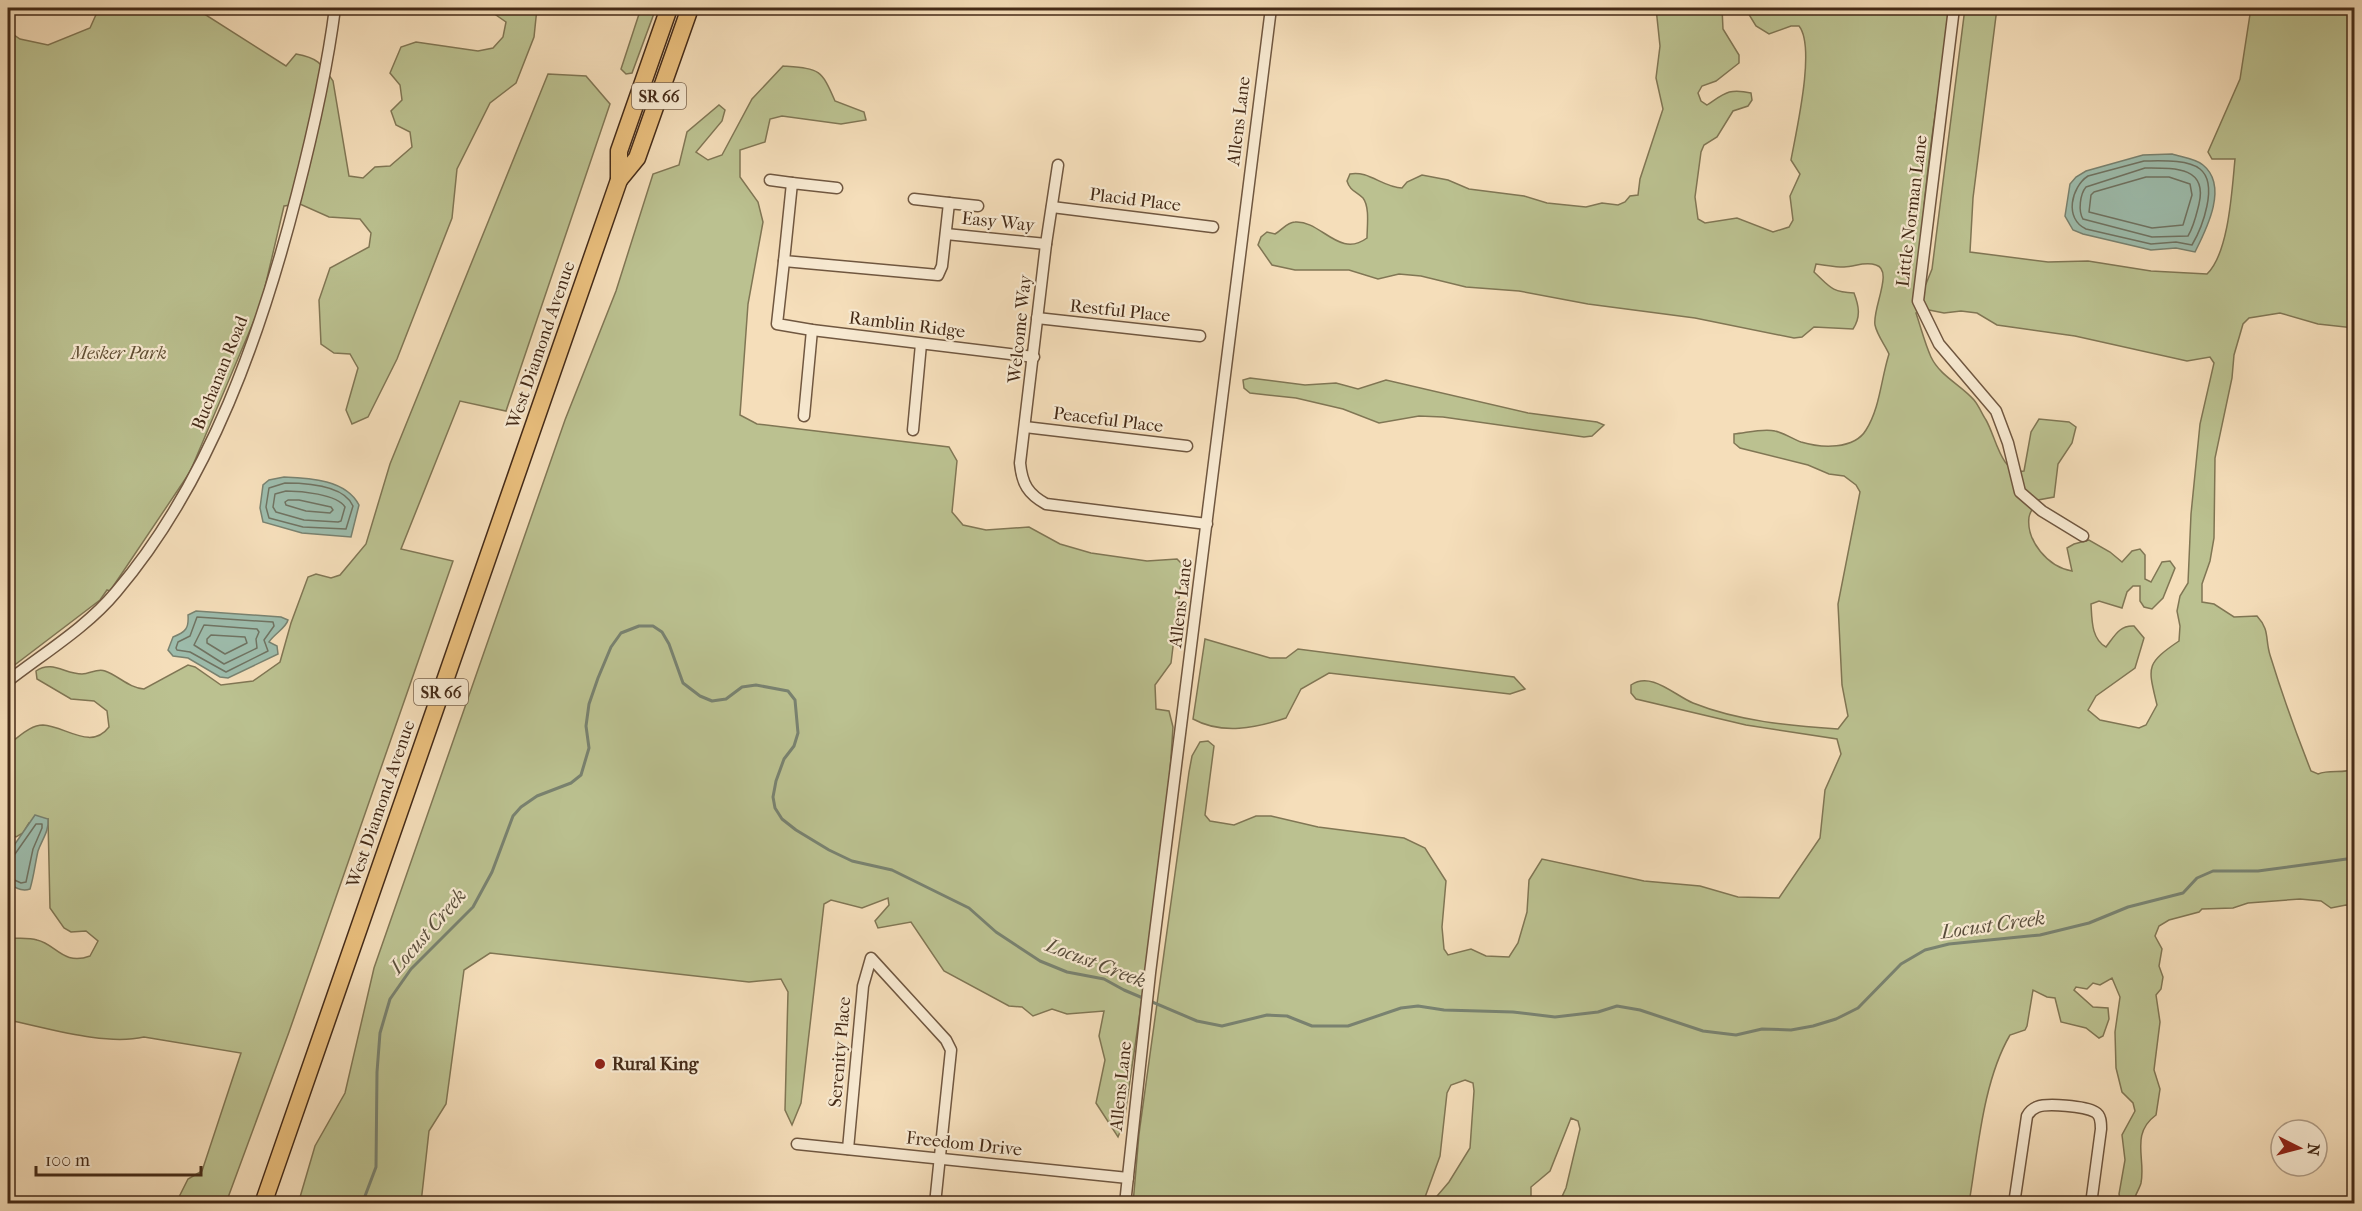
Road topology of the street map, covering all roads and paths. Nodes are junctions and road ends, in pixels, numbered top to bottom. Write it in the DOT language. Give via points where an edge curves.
graph roads {
  1 [pos="335,8"];
  2 [pos="669,8"];
  3 [pos="690,8"];
  4 [pos="1271,8"];
  5 [pos="1954,8"];
  6 [pos="1058,165"];
  7 [pos="619,180"];
  8 [pos="770,180"];
  9 [pos="792,183"];
  10 [pos="837,188"];
  11 [pos="914,199"];
  12 [pos="949,203"];
  13 [pos="978,206"];
  14 [pos="1052,207"];
  15 [pos="1213,227"];
  16 [pos="946,234"];
  17 [pos="1046,244"];
  18 [pos="784,261"];
  19 [pos="1037,318"];
  20 [pos="812,330"];
  21 [pos="1200,336"];
  22 [pos="921,344"];
  23 [pos="1034,357"];
  24 [pos="804,416"];
  25 [pos="1025,427"];
  26 [pos="913,430"];
  27 [pos="1187,446"];
  28 [pos="1207,524"];
  29 [pos="2084,537"];
  30 [pos="8,681"];
  31 [pos="797,1144"];
  32 [pos="848,1149"];
  33 [pos="940,1158"];
  34 [pos="1128,1178"];
  35 [pos="262,1203"];
  36 [pos="935,1203"];
  37 [pos="1125,1203"];
  38 [pos="2014,1203"];
  39 [pos="2091,1203"];
  1 -- 30 [label="street, Buchanan Road" via="321,99 283,250 239,377 195,471 164,525 116,592"];
  2 -- 7 [label="main road, West Diamond Avenue / SR 66" via="619,151"];
  3 -- 7 [label="main road, West Diamond Avenue / SR 66" via="637,158"];
  4 -- 28 [label="street, Allens Lane"];
  5 -- 29 [label="street, Little Norman Lane" via="1918,301 1939,344 1996,411 2020,492"];
  6 -- 14 [label="street, Welcome Way"];
  7 -- 35 [label="main road, West Diamond Avenue / SR 66"];
  8 -- 9 [label="street"];
  9 -- 10 [label="street"];
  9 -- 18 [label="street"];
  11 -- 12 [label="street"];
  12 -- 13 [label="street"];
  12 -- 16 [label="street"];
  14 -- 15 [label="street, Placid Place"];
  14 -- 17 [label="street, Welcome Way"];
  16 -- 17 [label="street, Easy Way"];
  16 -- 18 [label="street" via="938,275"];
  17 -- 19 [label="street, Welcome Way"];
  18 -- 20 [label="street, Ramblin Ridge" via="777,324"];
  19 -- 21 [label="street, Restful Place"];
  19 -- 23 [label="street, Welcome Way"];
  20 -- 22 [label="street, Ramblin Ridge"];
  20 -- 24 [label="street"];
  22 -- 23 [label="street, Ramblin Ridge"];
  22 -- 26 [label="street"];
  23 -- 25 [label="street, Welcome Way"];
  25 -- 27 [label="street, Peaceful Place"];
  25 -- 28 [label="street, Welcome Way" via="1021,476 1031,494 1046,504"];
  28 -- 34 [label="street, Allens Lane"];
  31 -- 32 [label="street, Freedom Drive"];
  32 -- 33 [label="street, Freedom Drive"];
  32 -- 33 [label="street, Serenity Place" via="863,986 871,958 949,1044"];
  33 -- 34 [label="street, Freedom Drive"];
  33 -- 36 [label="street"];
  34 -- 37 [label="street, Allens Lane"];
  38 -- 39 [label="street" via="2027,1116 2039,1106 2095,1112 2100,1117"];
}
